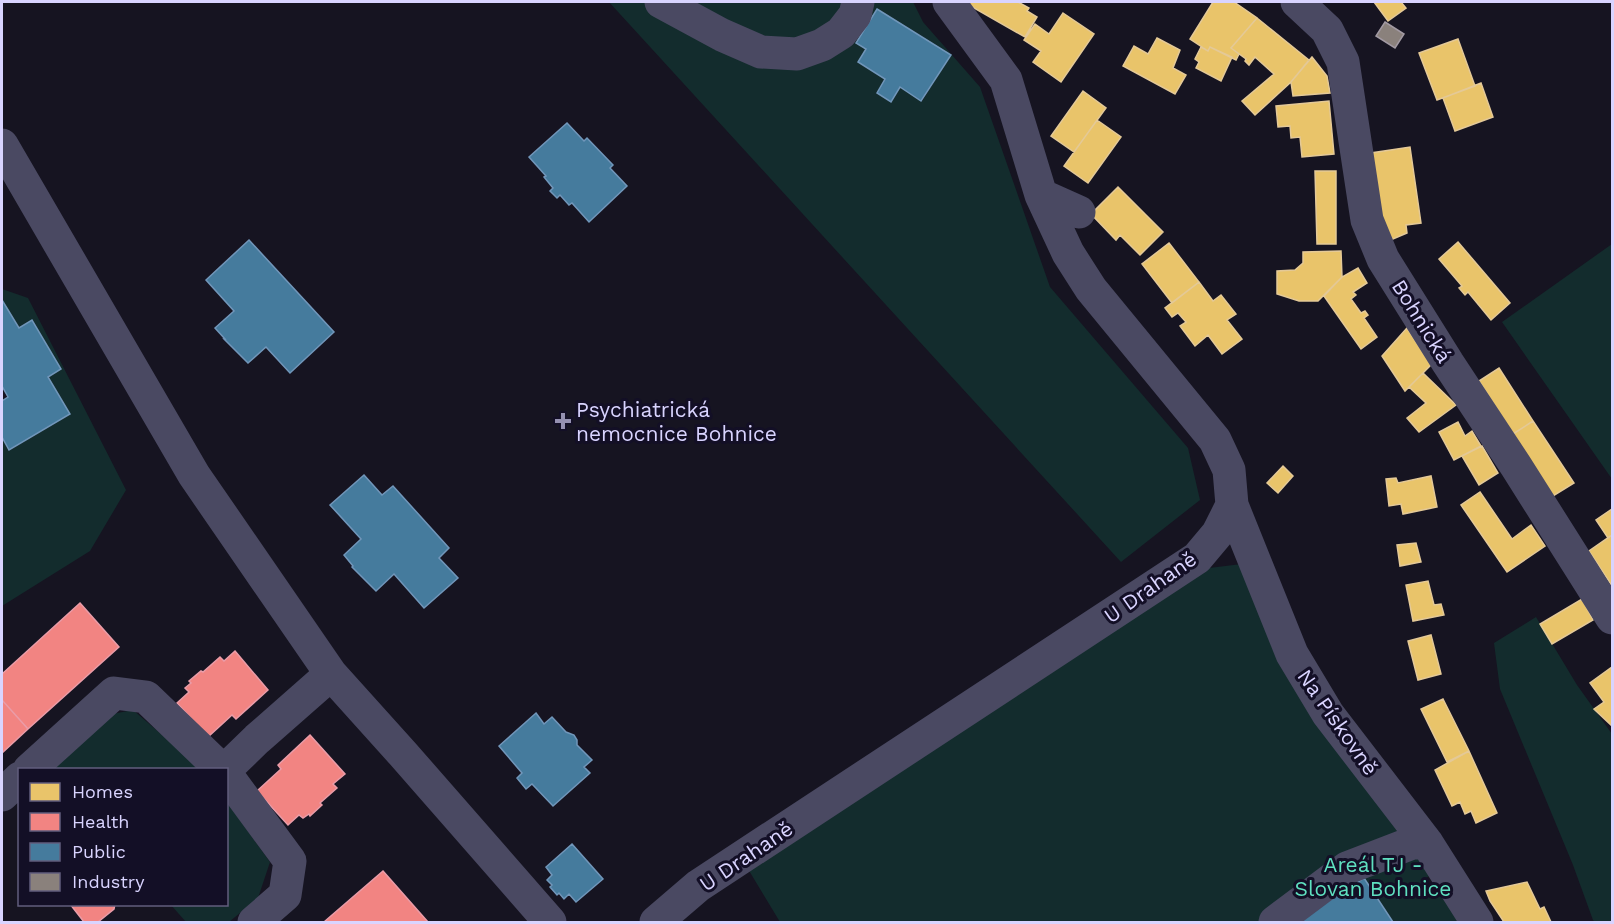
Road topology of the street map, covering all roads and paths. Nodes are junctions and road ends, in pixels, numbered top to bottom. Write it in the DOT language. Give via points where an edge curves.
graph roads {
  1 [pos="661,2"];
  2 [pos="858,2"];
  3 [pos="949,2"];
  4 [pos="1297,2"];
  5 [pos="2,146"];
  6 [pos="1041,195"];
  7 [pos="1079,212"];
  8 [pos="1232,505"];
  9 [pos="1612,618"];
  10 [pos="331,674"];
  11 [pos="32,768"];
  12 [pos="222,768"];
  13 [pos="226,768"];
  14 [pos="228,777"];
  15 [pos="18,780"];
  16 [pos="2,795"];
  17 [pos="1426,843"];
  18 [pos="254,922"];
  19 [pos="550,922"];
  20 [pos="656,922"];
  21 [pos="1275,922"];
  22 [pos="1477,922"];
  1 -- 2 [label="street" via="760,52 797,54 841,33 855,15"];
  3 -- 6 [label="street" via="1006,80"];
  4 -- 9 [label="street, Bohnická" via="1327,30 1343,62 1367,220 1383,259"];
  5 -- 10 [label="street" via="194,475"];
  6 -- 7 [label="street"];
  6 -- 8 [label="street" via="1068,253 1091,289 1215,440 1229,470"];
  8 -- 17 [label="street, Na Pískovně" via="1292,654 1328,714"];
  8 -- 20 [label="street, U Drahaně" via="1218,533 1197,558 698,886"];
  10 -- 13 [label="street"];
  10 -- 19 [label="street"];
  11 -- 12 [label="street" via="114,693 146,698"];
  14 -- 18 [label="street" via="290,861 285,895"];
  15 -- 16 [label="street"];
  17 -- 21 [label="street" via="1412,843 1347,868"];
  17 -- 22 [label="street, Na Pískovně"];
}
